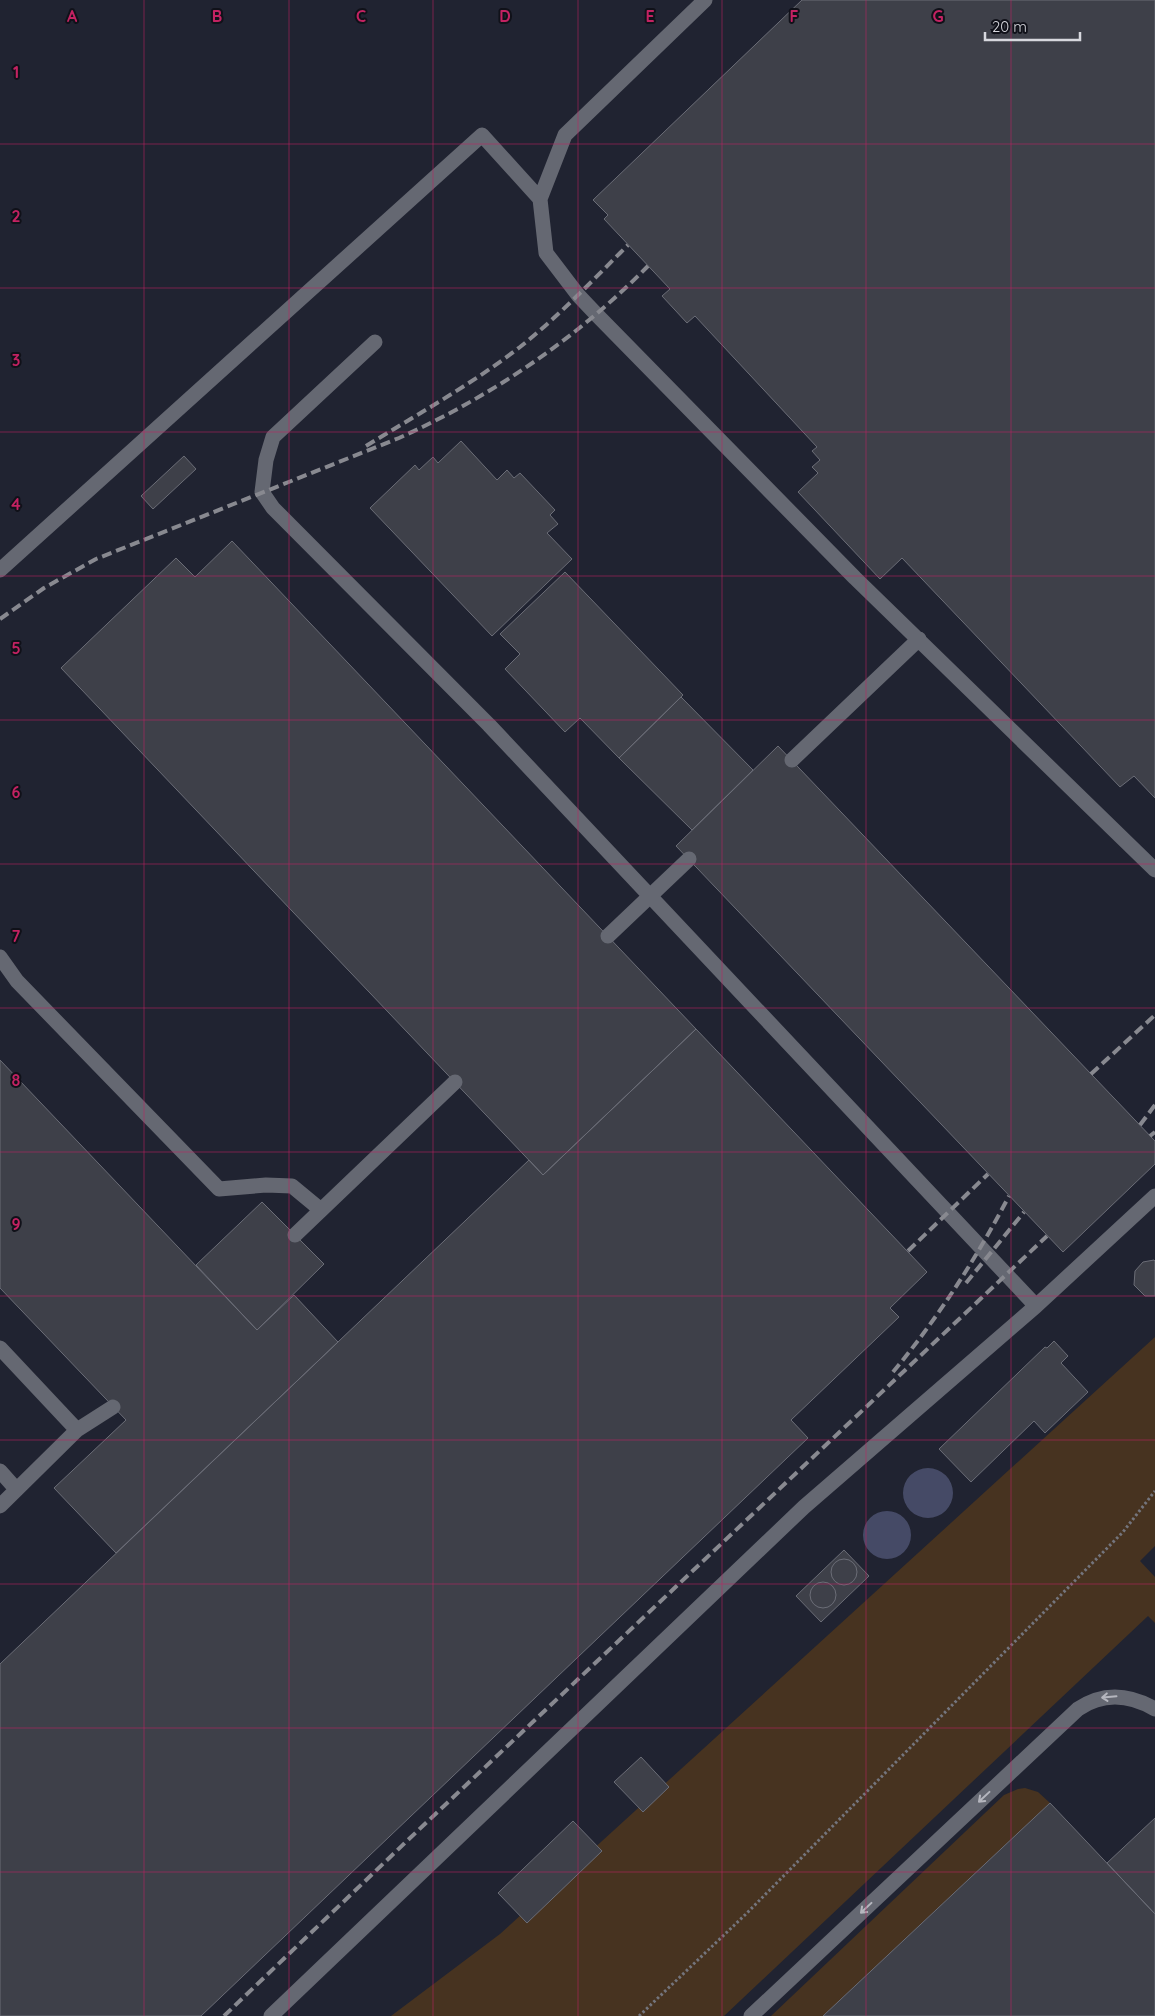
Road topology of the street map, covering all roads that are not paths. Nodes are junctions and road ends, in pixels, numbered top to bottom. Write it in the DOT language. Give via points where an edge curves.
graph roads {
  1 [pos="705,0"];
  2 [pos="540,199"];
  3 [pos="375,342"];
  4 [pos="0,570"];
  5 [pos="919,639"];
  6 [pos="792,760"];
  7 [pos="689,859"];
  8 [pos="1155,870"];
  9 [pos="650,896"];
  10 [pos="608,936"];
  11 [pos="0,956"];
  12 [pos="454,1082"];
  13 [pos="1155,1196"];
  14 [pos="320,1210"];
  15 [pos="295,1234"];
  16 [pos="1036,1306"];
  17 [pos="0,1348"];
  18 [pos="113,1407"];
  19 [pos="77,1430"];
  20 [pos="0,1471"];
  21 [pos="16,1490"];
  22 [pos="0,1506"];
  23 [pos="1155,1709"];
  24 [pos="271,2016"];
  25 [pos="751,2016"];
  1 -- 2 [label="lane" via="565,135"];
  2 -- 4 [label="lane" via="482,135"];
  2 -- 5 [label="lane" via="546,253 578,295 855,578"];
  3 -- 9 [label="lane" via="272,437 262,492 272,508 489,725"];
  5 -- 6 [label="lane"];
  5 -- 8 [label="lane"];
  7 -- 9 [label="lane"];
  9 -- 10 [label="lane"];
  9 -- 16 [label="lane"];
  11 -- 14 [label="lane" via="17,981 219,1189 292,1186"];
  12 -- 14 [label="lane"];
  13 -- 16 [label="lane"];
  14 -- 15 [label="lane"];
  16 -- 24 [label="lane" via="804,1507"];
  17 -- 19 [label="lane"];
  18 -- 19 [label="lane"];
  19 -- 21 [label="lane"];
  20 -- 21 [label="lane"];
  21 -- 22 [label="lane"];
  23 -- 25 [label="lane, one-way" via="1131,1698 1115,1696 1101,1698 1078,1709"];
}
